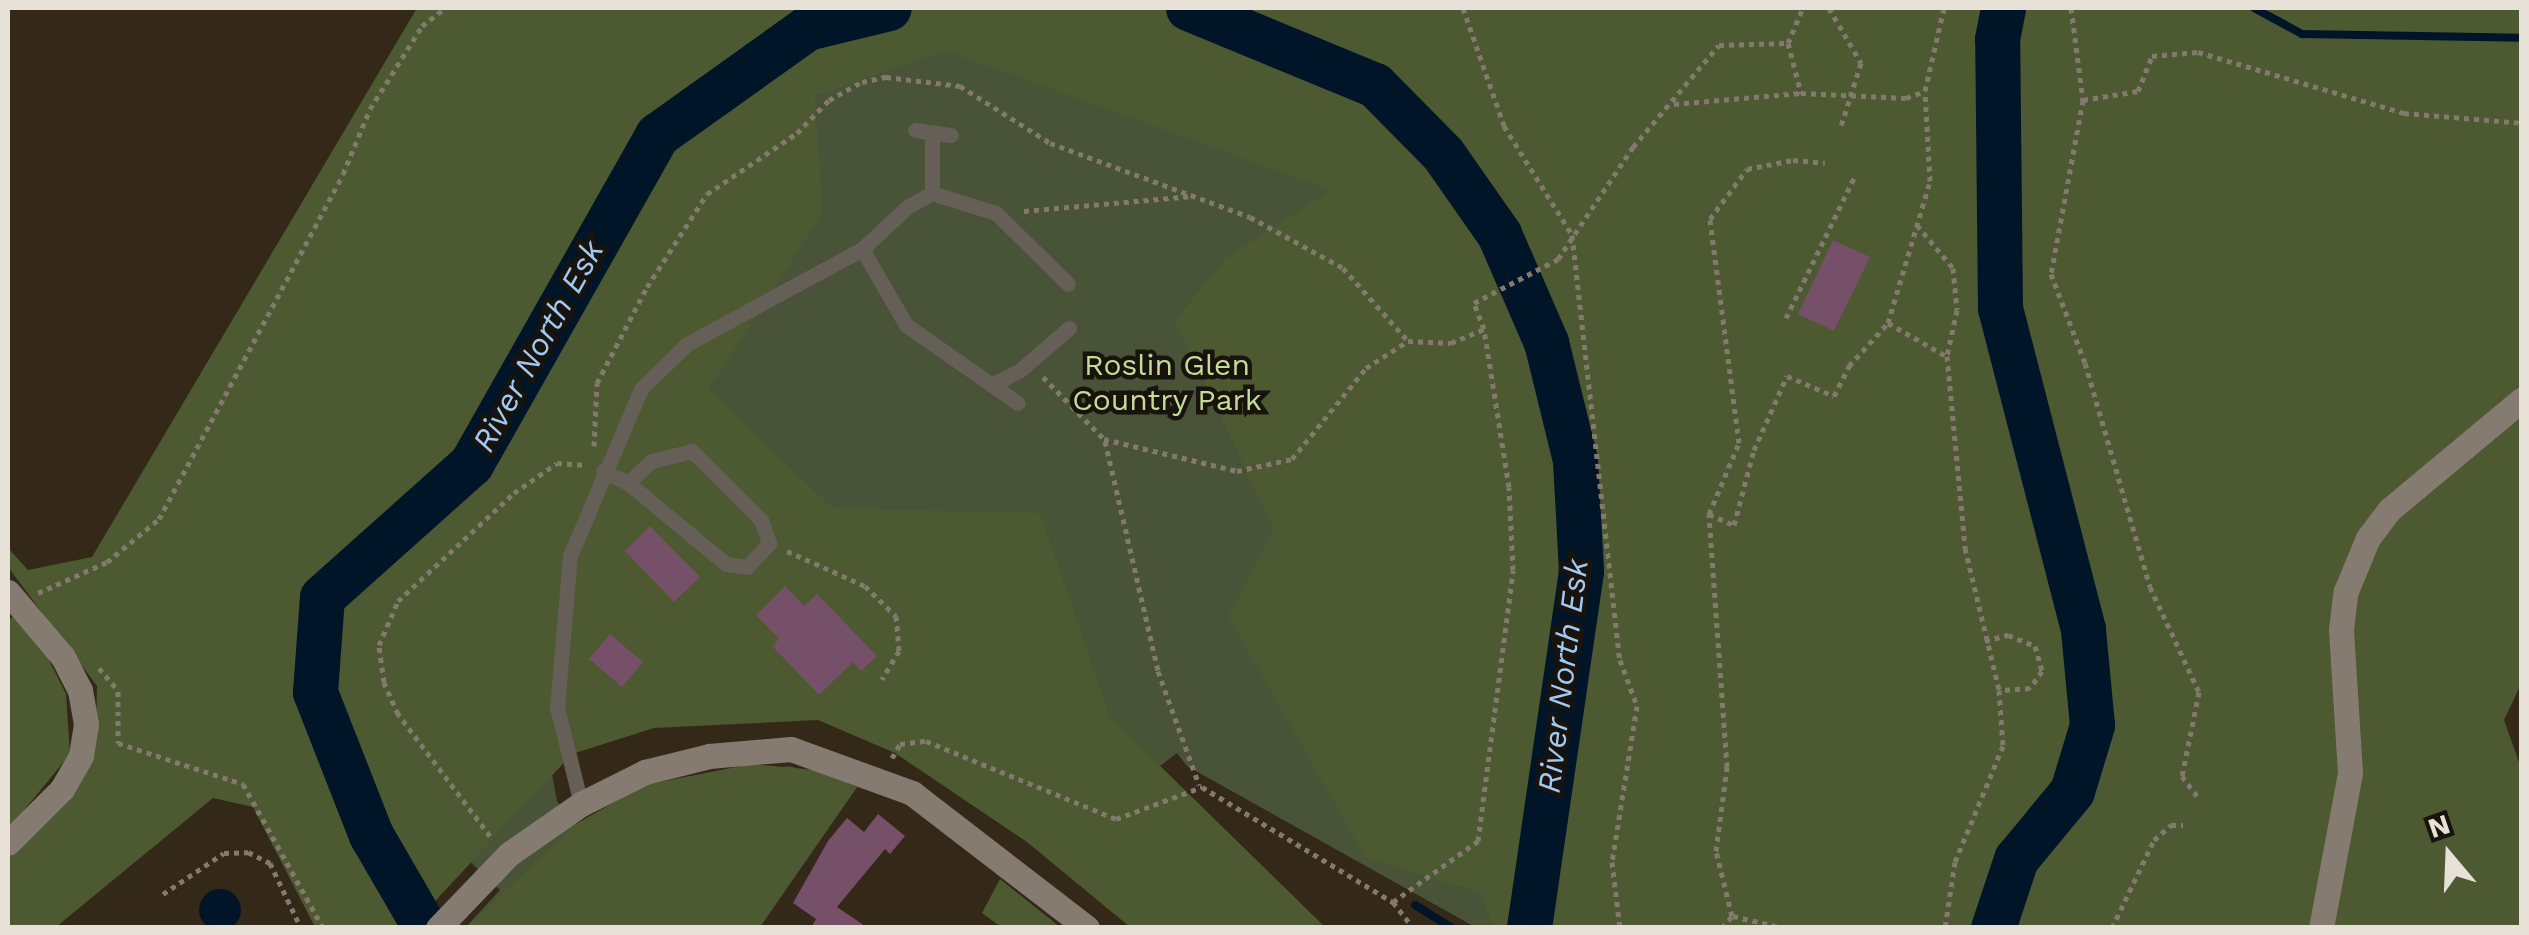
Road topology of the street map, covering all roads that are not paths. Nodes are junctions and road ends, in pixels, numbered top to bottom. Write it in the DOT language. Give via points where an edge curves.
graph roads {
  1 [pos="951,135"];
  2 [pos="932,194"];
  3 [pos="862,249"];
  4 [pos="1068,284"];
  5 [pos="1069,328"];
  6 [pos="993,384"];
  7 [pos="2522,399"];
  8 [pos="1018,403"];
  9 [pos="604,468"];
  10 [pos="628,483"];
  11 [pos="8,592"];
  12 [pos="581,804"];
  13 [pos="8,843"];
  14 [pos="438,928"];
  15 [pos="1087,928"];
  16 [pos="2322,928"];
  1 -- 2 [label="lane" via="924,131"];
  2 -- 3 [label="lane" via="907,206"];
  2 -- 4 [label="lane" via="996,214"];
  3 -- 6 [label="lane" via="906,325"];
  3 -- 9 [label="lane" via="686,344 640,388"];
  5 -- 6 [label="lane"];
  6 -- 8 [label="lane"];
  7 -- 16 [label="main road" via="2389,510 2368,538 2346,591 2341,629 2350,773"];
  9 -- 10 [label="lane"];
  9 -- 12 [label="lane" via="570,556 557,707"];
  10 -- 10 [label="lane" via="726,564 747,566 769,542 761,520 692,451 651,461"];
  11 -- 13 [label="main road" via="62,657 80,690 86,724 80,756 62,789"];
  12 -- 14 [label="main road" via="486,876"];
  12 -- 15 [label="main road" via="645,772 709,756 791,749 912,793"];
}
